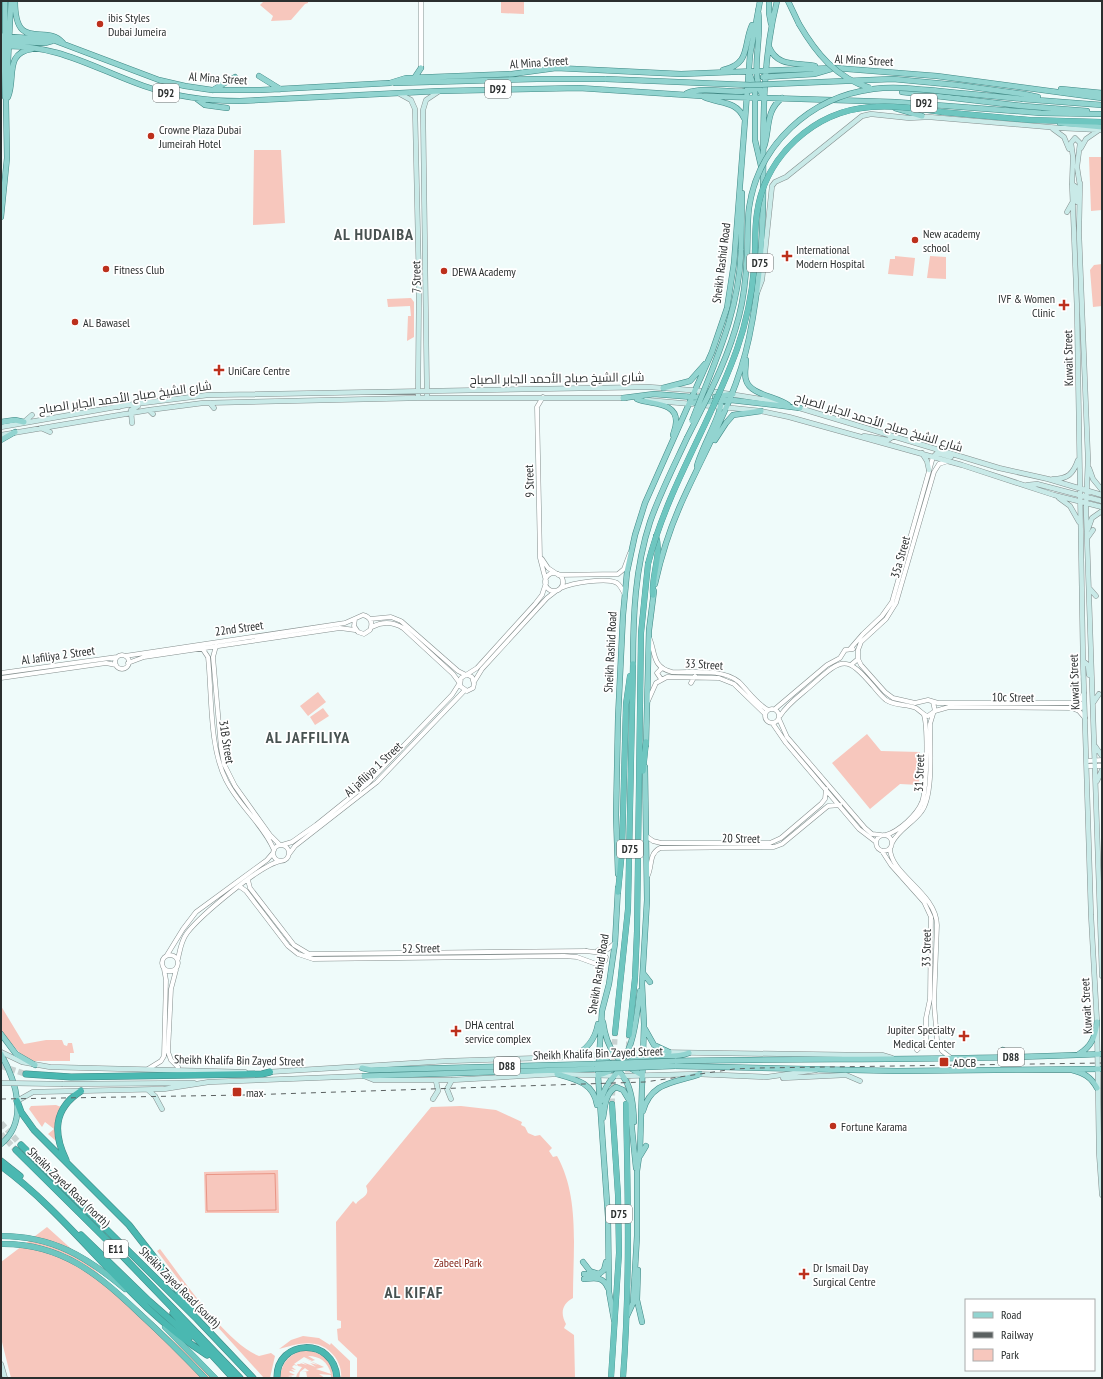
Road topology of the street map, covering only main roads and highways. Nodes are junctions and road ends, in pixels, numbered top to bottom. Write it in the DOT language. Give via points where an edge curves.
graph roads {
  1 [pos="5,1"];
  2 [pos="11,1"];
  3 [pos="15,1"];
  4 [pos="760,1"];
  5 [pos="769,1"];
  6 [pos="777,1"];
  7 [pos="788,1"];
  8 [pos="758,8"];
  9 [pos="755,19"];
  10 [pos="772,25"];
  11 [pos="7,29"];
  12 [pos="53,40"];
  13 [pos="4,42"];
  14 [pos="16,43"];
  15 [pos="64,44"];
  16 [pos="769,46"];
  17 [pos="40,48"];
  18 [pos="820,68"];
  19 [pos="835,68"];
  20 [pos="549,69"];
  21 [pos="748,71"];
  22 [pos="757,71"];
  23 [pos="766,71"];
  24 [pos="707,73"];
  25 [pos="258,76"];
  26 [pos="414,77"];
  27 [pos="427,77"];
  28 [pos="235,78"];
  29 [pos="755,79"];
  30 [pos="765,79"];
  31 [pos="489,81"];
  32 [pos="390,83"];
  33 [pos="747,84"];
  34 [pos="1028,88"];
  35 [pos="280,89"];
  36 [pos="757,89"];
  37 [pos="212,90"];
  38 [pos="440,91"];
  39 [pos="747,91"];
  40 [pos="399,93"];
  41 [pos="1102,93"];
  42 [pos="684,95"];
  43 [pos="702,96"];
  44 [pos="746,97"];
  45 [pos="1024,97"];
  46 [pos="756,98"];
  47 [pos="764,98"];
  48 [pos="782,98"];
  49 [pos="1102,98"];
  50 [pos="196,99"];
  51 [pos="884,101"];
  52 [pos="6,102"];
  53 [pos="1102,105"];
  54 [pos="227,108"];
  55 [pos="1102,114"];
  56 [pos="922,116"];
  57 [pos="745,119"];
  58 [pos="1053,121"];
  59 [pos="1102,122"];
  60 [pos="1049,127"];
  61 [pos="1101,129"];
  62 [pos="762,152"];
  63 [pos="1072,168"];
  64 [pos="416,169"];
  65 [pos="763,171"];
  66 [pos="740,178"];
  67 [pos="3,184"];
  68 [pos="1072,184"];
  69 [pos="1080,186"];
  70 [pos="424,188"];
  71 [pos="1073,202"];
  72 [pos="2,203"];
  73 [pos="1079,205"];
  74 [pos="1067,212"];
  75 [pos="1,217"];
  76 [pos="1084,242"];
  77 [pos="1080,248"];
  78 [pos="757,293"];
  79 [pos="418,305"];
  80 [pos="1076,306"];
  81 [pos="427,323"];
  82 [pos="720,330"];
  83 [pos="1083,332"];
  84 [pos="745,354"];
  85 [pos="708,362"];
  86 [pos="1073,364"];
  87 [pos="1078,370"];
  88 [pos="307,388"];
  89 [pos="663,388"];
  90 [pos="418,390"];
  91 [pos="427,390"];
  92 [pos="696,390"];
  93 [pos="704,390"];
  94 [pos="312,393"];
  95 [pos="733,394"];
  96 [pos="720,396"];
  97 [pos="692,397"];
  98 [pos="418,398"];
  99 [pos="428,398"];
  100 [pos="623,398"];
  101 [pos="637,399"];
  102 [pos="350,400"];
  103 [pos="731,400"];
  104 [pos="157,401"];
  105 [pos="704,401"];
  106 [pos="115,402"];
  107 [pos="210,403"];
  108 [pos="690,403"];
  109 [pos="355,405"];
  110 [pos="788,405"];
  111 [pos="119,406"];
  112 [pos="721,407"];
  113 [pos="728,407"];
  114 [pos="214,408"];
  115 [pos="800,408"];
  116 [pos="149,410"];
  117 [pos="761,411"];
  118 [pos="130,413"];
  119 [pos="32,414"];
  120 [pos="153,414"];
  121 [pos="1,422"];
  122 [pos="24,422"];
  123 [pos="132,423"];
  124 [pos="1,426"];
  125 [pos="41,428"];
  126 [pos="15,432"];
  127 [pos="50,432"];
  128 [pos="1,436"];
  129 [pos="861,436"];
  130 [pos="894,436"];
  131 [pos="687,438"];
  132 [pos="1,440"];
  133 [pos="674,440"];
  134 [pos="710,445"];
  135 [pos="922,453"];
  136 [pos="958,456"];
  137 [pos="933,457"];
  138 [pos="1079,457"];
  139 [pos="1088,459"];
  140 [pos="929,470"];
  141 [pos="696,472"];
  142 [pos="1048,479"];
  143 [pos="1025,486"];
  144 [pos="1080,489"];
  145 [pos="1102,490"];
  146 [pos="1086,491"];
  147 [pos="1054,495"];
  148 [pos="1080,496"];
  149 [pos="1102,496"];
  150 [pos="1086,497"];
  151 [pos="1102,501"];
  152 [pos="1080,502"];
  153 [pos="1086,503"];
  154 [pos="1102,507"];
  155 [pos="1102,511"];
  156 [pos="1081,528"];
  157 [pos="1087,530"];
  158 [pos="1093,530"];
  159 [pos="656,536"];
  160 [pos="1088,537"];
  161 [pos="1090,588"];
  162 [pos="653,595"];
  163 [pos="1096,596"];
  164 [pos="1084,661"];
  165 [pos="633,664"];
  166 [pos="1099,694"];
  167 [pos="1092,698"];
  168 [pos="1093,703"];
  169 [pos="646,742"];
  170 [pos="1094,744"];
  171 [pos="1102,756"];
  172 [pos="1091,760"];
  173 [pos="1102,770"];
  174 [pos="1095,786"];
  175 [pos="639,791"];
  176 [pos="618,892"];
  177 [pos="1100,894"];
  178 [pos="643,973"];
  179 [pos="1102,976"];
  180 [pos="650,982"];
  181 [pos="642,984"];
  182 [pos="602,1011"];
  183 [pos="1097,1022"];
  184 [pos="644,1024"];
  185 [pos="614,1033"];
  186 [pos="1,1034"];
  187 [pos="629,1035"];
  188 [pos="1003,1050"];
  189 [pos="766,1051"];
  190 [pos="669,1052"];
  191 [pos="1,1053"];
  192 [pos="614,1054"];
  193 [pos="626,1054"];
  194 [pos="690,1054"];
  195 [pos="1100,1054"];
  196 [pos="643,1055"];
  197 [pos="760,1055"];
  198 [pos="1077,1055"];
  199 [pos="598,1056"];
  200 [pos="572,1057"];
  201 [pos="1013,1057"];
  202 [pos="893,1059"];
  203 [pos="621,1062"];
  204 [pos="34,1065"];
  205 [pos="626,1066"];
  206 [pos="178,1067"];
  207 [pos="362,1068"];
  208 [pos="1064,1068"];
  209 [pos="1100,1068"];
  210 [pos="158,1069"];
  211 [pos="617,1069"];
  212 [pos="816,1070"];
  213 [pos="270,1072"];
  214 [pos="419,1072"];
  215 [pos="26,1074"];
  216 [pos="557,1074"];
  217 [pos="598,1074"];
  218 [pos="700,1074"];
  219 [pos="613,1075"];
  220 [pos="364,1076"];
  221 [pos="623,1076"];
  222 [pos="642,1076"];
  223 [pos="776,1076"];
  224 [pos="452,1080"];
  225 [pos="860,1080"];
  226 [pos="436,1081"];
  227 [pos="1,1083"];
  228 [pos="202,1083"];
  229 [pos="1097,1088"];
  230 [pos="148,1090"];
  231 [pos="81,1092"];
  232 [pos="451,1099"];
  233 [pos="433,1100"];
  234 [pos="17,1101"];
  235 [pos="612,1104"];
  236 [pos="626,1104"];
  237 [pos="162,1109"];
  238 [pos="600,1109"];
  239 [pos="640,1120"];
  240 [pos="1100,1126"];
  241 [pos="601,1127"];
  242 [pos="632,1134"];
  243 [pos="1,1144"];
  244 [pos="21,1146"];
  245 [pos="646,1146"];
  246 [pos="639,1156"];
  247 [pos="1,1161"];
  248 [pos="1,1166"];
  249 [pos="70,1167"];
  250 [pos="637,1171"];
  251 [pos="1102,1195"];
  252 [pos="1,1236"];
  253 [pos="637,1236"];
  254 [pos="1,1244"];
  255 [pos="608,1255"];
  256 [pos="583,1262"];
  257 [pos="599,1274"];
  258 [pos="609,1292"];
  259 [pos="627,1316"];
  260 [pos="197,1319"];
  261 [pos="642,1322"];
  262 [pos="615,1323"];
  263 [pos="205,1349"];
  264 [pos="215,1360"];
  265 [pos="1,1364"];
  266 [pos="3,1377"];
  267 [pos="205,1378"];
  268 [pos="215,1378"];
  269 [pos="233,1378"];
  270 [pos="240,1378"];
  271 [pos="253,1378"];
  272 [pos="277,1378"];
  273 [pos="337,1378"];
  274 [pos="611,1378"];
  275 [pos="623,1378"];
  1 -- 11 [label="main road"];
  2 -- 11 [label="main road"];
  3 -- 15 [label="main road" via="16,21 24,30 56,37"];
  4 -- 8 [label="main road, Sheikh Rashid Road / D75"];
  5 -- 10 [label="main road"];
  6 -- 10 [label="main road, D75"];
  7 -- 55 [label="main road, bridge" via="806,36 821,56 838,72 872,89"];
  8 -- 9 [label="main road, Sheikh Rashid Road / D75"];
  8 -- 22 [label="main road" via="760,31"];
  9 -- 21 [label="main road, Sheikh Rashid Road / D75"];
  9 -- 24 [label="main road" via="745,54 739,63 731,68"];
  10 -- 16 [label="main road, D75"];
  11 -- 13 [label="main road"];
  12 -- 13 [label="main road, Al Mina Street / D92"];
  12 -- 14 [label="main road" via="45,43"];
  12 -- 15 [label="main road, Al Mina Street / D92"];
  13 -- 14 [label="main road, Al Mina Street / D92"];
  13 -- 52 [label="main road"];
  13 -- 52 [label="main road" via="3,90"];
  14 -- 17 [label="main road, Al Mina Street / D92"];
  15 -- 37 [label="main road, Al Mina Street / D92" via="159,80"];
  16 -- 18 [label="main road" via="774,56 784,62"];
  16 -- 23 [label="main road, D75"];
  17 -- 50 [label="main road, Al Mina Street / D92" via="73,57 156,90"];
  17 -- 52 [label="main road" via="24,51 16,57 13,63 11,89"];
  18 -- 19 [label="main road, Al Mina Street / D92"];
  18 -- 23 [label="main road, Al Mina Street / D92"];
  19 -- 30 [label="main road" via="814,74"];
  19 -- 34 [label="main road, Al Mina Street / D92" via="937,76"];
  20 -- 24 [label="main road, Al Mina Street / D92"];
  20 -- 27 [label="main road, Al Mina Street / D92" via="519,73"];
  20 -- 31 [label="main road"];
  21 -- 22 [label="main road, Al Mina Street / D92"];
  21 -- 24 [label="main road, Al Mina Street / D92"];
  21 -- 29 [label="main road"];
  21 -- 33 [label="main road, Sheikh Rashid Road / D75"];
  22 -- 23 [label="main road, Al Mina Street / D92"];
  22 -- 29 [label="main road"];
  23 -- 30 [label="main road, D75"];
  25 -- 35 [label="main road"];
  26 -- 27 [label="main road, Al Mina Street / D92"];
  26 -- 27 [label="main road" via="421,68"];
  26 -- 32 [label="main road, Al Mina Street / D92"];
  28 -- 37 [label="main road"];
  29 -- 30 [label="main road"];
  29 -- 33 [label="main road"];
  29 -- 36 [label="main road"];
  30 -- 36 [label="main road"];
  30 -- 47 [label="main road, D75"];
  31 -- 32 [label="main road"];
  31 -- 45 [label="main road, bridge" via="548,78 750,85 893,79 957,85"];
  32 -- 35 [label="main road, Al Mina Street / D92"];
  33 -- 39 [label="main road, Sheikh Rashid Road / D75"];
  34 -- 41 [label="main road" via="1047,87"];
  34 -- 49 [label="main road, Al Mina Street / D92"];
  35 -- 37 [label="main road, Al Mina Street / D92"];
  36 -- 39 [label="main road"];
  36 -- 46 [label="main road"];
  36 -- 47 [label="main road"];
  38 -- 40 [label="main road, Al Mina Street / D92"];
  38 -- 42 [label="main road, Al Mina Street / D92" via="579,88"];
  38 -- 70 [label="main road, 7 Street" via="429,97 423,107"];
  39 -- 42 [label="main road" via="703,90"];
  39 -- 44 [label="main road, Sheikh Rashid Road / D75"];
  40 -- 50 [label="main road, Al Mina Street / D92" via="240,101"];
  40 -- 64 [label="main road, 7 Street" via="411,100 415,109"];
  42 -- 43 [label="main road, Al Mina Street / D92"];
  43 -- 44 [label="main road, Al Mina Street / D92"];
  43 -- 57 [label="main road" via="732,104 741,111"];
  44 -- 46 [label="main road, Al Mina Street / D92"];
  44 -- 57 [label="main road, Sheikh Rashid Road / D75"];
  45 -- 53 [label="main road"];
  45 -- 131 [label="main road, bridge" via="904,88 872,89 826,102 788,130 769,155 755,183 748,217 744,290 736,328 720,372"];
  46 -- 47 [label="main road, Al Mina Street / D92"];
  46 -- 65 [label="main road" via="756,145"];
  47 -- 48 [label="main road, Al Mina Street / D92"];
  47 -- 62 [label="main road, D75"];
  48 -- 51 [label="main road, Al Mina Street / D92"];
  48 -- 62 [label="main road" via="770,115"];
  50 -- 54 [label="main road" via="205,105"];
  51 -- 55 [label="main road, Al Mina Street / D92" via="1035,113"];
  51 -- 56 [label="main road" via="905,112"];
  52 -- 67 [label="main road" via="7,158"];
  56 -- 60 [label="main road"];
  56 -- 78 [label="main road" via="862,116 786,177 774,183 769,202 762,280"];
  57 -- 66 [label="main road, Sheikh Rashid Road / D75"];
  58 -- 59 [label="highway"];
  58 -- 61 [label="main road"];
  58 -- 159 [label="highway, bridge" via="883,107 847,111 827,119 791,144 764,184 758,206 752,286 739,342 676,484"];
  60 -- 61 [label="main road"];
  60 -- 63 [label="main road" via="1066,140"];
  61 -- 69 [label="main road" via="1086,139 1082,147"];
  62 -- 65 [label="main road, D75"];
  63 -- 68 [label="main road, Kuwait Street"];
  63 -- 69 [label="main road" via="1071,143 1075,138 1080,143 1077,167"];
  64 -- 70 [label="main road" via="421,173"];
  64 -- 79 [label="main road, 7 Street"];
  65 -- 78 [label="main road, D75"];
  66 -- 82 [label="main road, Sheikh Rashid Road / D75" via="733,273"];
  66 -- 131 [label="main road, bridge" via="742,208 738,285 727,334"];
  67 -- 72 [label="main road"];
  68 -- 71 [label="main road, Kuwait Street"];
  68 -- 73 [label="main road" via="1076,187"];
  69 -- 73 [label="main road, Kuwait Street"];
  70 -- 81 [label="main road, 7 Street"];
  71 -- 74 [label="main road"];
  71 -- 80 [label="main road, Kuwait Street"];
  72 -- 75 [label="main road"];
  73 -- 77 [label="main road, Kuwait Street"];
  76 -- 77 [label="main road"];
  77 -- 83 [label="main road, Kuwait Street"];
  78 -- 84 [label="main road, D75"];
  79 -- 81 [label="main road" via="422,318"];
  79 -- 90 [label="main road, 7 Street"];
  80 -- 83 [label="main road" via="1079,328"];
  80 -- 87 [label="main road, Kuwait Street"];
  81 -- 91 [label="main road, 7 Street"];
  82 -- 85 [label="main road, Sheikh Rashid Road / D75"];
  82 -- 93 [label="main road" via="718,350"];
  83 -- 139 [label="main road, Kuwait Street"];
  84 -- 95 [label="main road, D75"];
  84 -- 110 [label="main road" via="745,377 750,387"];
  85 -- 89 [label="main road" via="690,381"];
  85 -- 92 [label="main road, Sheikh Rashid Road / D75"];
  86 -- 87 [label="main road"];
  87 -- 138 [label="main road, Kuwait Street"];
  88 -- 94 [label="main road"];
  89 -- 91 [label="main road, شارع الشيخ صباح الأحمد الجابر الصباح"];
  89 -- 92 [label="main road, شارع الشيخ صباح الأحمد الجابر الصباح"];
  90 -- 91 [label="main road, شارع الشيخ صباح الأحمد الجابر الصباح"];
  90 -- 94 [label="main road, شارع الشيخ صباح الأحمد الجابر الصباح"];
  90 -- 98 [label="main road, 7 Street"];
  91 -- 99 [label="main road, 7 Street"];
  92 -- 93 [label="main road, شارع الشيخ صباح الأحمد الجابر الصباح"];
  92 -- 97 [label="main road, Sheikh Rashid Road / D75"];
  93 -- 96 [label="main road, شارع الشيخ صباح الأحمد الجابر الصباح"];
  93 -- 105 [label="main road"];
  94 -- 104 [label="main road, شارع الشيخ صباح الأحمد الجابر الصباح" via="208,395"];
  95 -- 96 [label="main road"];
  95 -- 103 [label="main road, D75"];
  95 -- 110 [label="main road, شارع الشيخ صباح الأحمد الجابر الصباح"];
  96 -- 103 [label="main road"];
  96 -- 105 [label="main road"];
  96 -- 112 [label="main road"];
  97 -- 100 [label="main road" via="654,394"];
  97 -- 105 [label="main road"];
  97 -- 108 [label="main road, Sheikh Rashid Road / D75"];
  98 -- 99 [label="main road, شارع الشيخ صباح الأحمد الجابر الصباح"];
  98 -- 102 [label="main road, شارع الشيخ صباح الأحمد الجابر الصباح"];
  99 -- 100 [label="main road, شارع الشيخ صباح الأحمد الجابر الصباح"];
  100 -- 101 [label="main road, شارع الشيخ صباح الأحمد الجابر الصباح"];
  101 -- 108 [label="main road, شارع الشيخ صباح الأحمد الجابر الصباح"];
  101 -- 133 [label="main road" via="664,405 672,411 676,420"];
  102 -- 107 [label="main road, شارع الشيخ صباح الأحمد الجابر الصباح"];
  102 -- 109 [label="main road"];
  103 -- 113 [label="main road, D75"];
  103 -- 115 [label="main road"];
  104 -- 111 [label="main road, شارع الشيخ صباح الأحمد الجابر الصباح"];
  104 -- 118 [label="main road" via="133,408"];
  105 -- 108 [label="main road"];
  105 -- 112 [label="main road, شارع الشيخ صباح الأحمد الجابر الصباح"];
  106 -- 111 [label="main road"];
  107 -- 114 [label="main road"];
  107 -- 116 [label="main road, شارع الشيخ صباح الأحمد الجابر الصباح"];
  108 -- 133 [label="main road, Sheikh Rashid Road / D75"];
  110 -- 115 [label="main road, شارع الشيخ صباح الأحمد الجابر الصباح"];
  111 -- 122 [label="main road, شارع الشيخ صباح الأحمد الجابر الصباح"];
  112 -- 113 [label="main road, شارع الشيخ صباح الأحمد الجابر الصباح"];
  112 -- 141 [label="main road" via="702,449"];
  113 -- 117 [label="main road, شارع الشيخ صباح الأحمد الجابر الصباح"];
  113 -- 134 [label="main road, D75"];
  115 -- 130 [label="main road, شارع الشيخ صباح الأحمد الجابر الصباح"];
  116 -- 118 [label="main road, شارع الشيخ صباح الأحمد الجابر الصباح"];
  116 -- 120 [label="main road"];
  117 -- 129 [label="main road, شارع الشيخ صباح الأحمد الجابر الصباح"];
  117 -- 134 [label="main road" via="739,413 731,417"];
  118 -- 123 [label="main road"];
  118 -- 125 [label="main road, شارع الشيخ صباح الأحمد الجابر الصباح"];
  119 -- 122 [label="main road"];
  121 -- 122 [label="main road"];
  122 -- 124 [label="main road, شارع الشيخ صباح الأحمد الجابر الصباح"];
  125 -- 126 [label="main road, شارع الشيخ صباح الأحمد الجابر الصباح"];
  125 -- 127 [label="main road"];
  126 -- 128 [label="main road, شارع الشيخ صباح الأحمد الجابر الصباح"];
  126 -- 132 [label="main road"];
  129 -- 130 [label="main road" via="888,440"];
  129 -- 135 [label="main road, شارع الشيخ صباح الأحمد الجابر الصباح"];
  130 -- 136 [label="main road, شارع الشيخ صباح الأحمد الجابر الصباح"];
  131 -- 165 [label="main road" via="654,513 640,563 634,611"];
  133 -- 176 [label="main road, Sheikh Rashid Road / D75" via="645,503 631,551 624,593 616,778"];
  134 -- 141 [label="main road, D75"];
  135 -- 137 [label="main road, شارع الشيخ صباح الأحمد الجابر الصباح"];
  135 -- 140 [label="main road"];
  136 -- 137 [label="main road" via="937,453"];
  136 -- 142 [label="main road, شارع الشيخ صباح الأحمد الجابر الصباح"];
  137 -- 143 [label="main road, شارع الشيخ صباح الأحمد الجابر الصباح"];
  138 -- 142 [label="main road" via="1070,476 1063,479"];
  138 -- 144 [label="main road, Kuwait Street"];
  139 -- 145 [label="main road" via="1093,479"];
  139 -- 146 [label="main road, Kuwait Street"];
  141 -- 162 [label="main road, D75" via="670,531"];
  142 -- 144 [label="main road, شارع الشيخ صباح الأحمد الجابر الصباح"];
  143 -- 147 [label="main road, شارع الشيخ صباح الأحمد الجابر الصباح"];
  143 -- 148 [label="main road" via="1037,484"];
  144 -- 146 [label="main road, شارع الشيخ صباح الأحمد الجابر الصباح"];
  144 -- 148 [label="main road, Kuwait Street"];
  146 -- 149 [label="main road, شارع الشيخ صباح الأحمد الجابر الصباح"];
  146 -- 150 [label="main road, Kuwait Street"];
  147 -- 152 [label="main road, شارع الشيخ صباح الأحمد الجابر الصباح"];
  147 -- 156 [label="main road" via="1070,506"];
  148 -- 150 [label="main road"];
  148 -- 152 [label="main road, Kuwait Street"];
  150 -- 151 [label="main road"];
  150 -- 153 [label="main road, Kuwait Street"];
  152 -- 153 [label="main road, شارع الشيخ صباح الأحمد الجابر الصباح"];
  152 -- 156 [label="main road, Kuwait Street"];
  153 -- 154 [label="main road, شارع الشيخ صباح الأحمد الجابر الصباح"];
  153 -- 157 [label="main road, Kuwait Street"];
  155 -- 157 [label="main road" via="1092,518"];
  156 -- 164 [label="main road, Kuwait Street"];
  157 -- 160 [label="main road, Kuwait Street"];
  158 -- 160 [label="main road"];
  159 -- 162 [label="highway" via="658,545"];
  159 -- 175 [label="highway, D75, bridge" via="648,564 643,606"];
  160 -- 161 [label="main road, Kuwait Street"];
  161 -- 163 [label="main road"];
  161 -- 167 [label="main road, Kuwait Street"];
  162 -- 169 [label="main road, D75" via="649,636"];
  164 -- 167 [label="main road" via="1088,666"];
  164 -- 172 [label="main road, Kuwait Street" via="1087,738"];
  165 -- 176 [label="highway" via="626,704 622,856"];
  165 -- 185 [label="highway, Sheikh Rashid Road / D75" via="628,903"];
  166 -- 168 [label="main road"];
  167 -- 168 [label="main road, Kuwait Street"];
  168 -- 170 [label="main road, Kuwait Street"];
  169 -- 175 [label="highway"];
  169 -- 178 [label="main road, D75" via="647,877"];
  170 -- 171 [label="main road"];
  170 -- 172 [label="main road, Kuwait Street"];
  172 -- 174 [label="main road, Kuwait Street" via="1095,766"];
  172 -- 183 [label="main road, Kuwait Street" via="1088,766"];
  173 -- 174 [label="main road"];
  174 -- 177 [label="main road, Kuwait Street"];
  175 -- 187 [label="highway, D75" via="638,931"];
  176 -- 182 [label="main road, Sheikh Rashid Road / D75" via="615,943"];
  177 -- 179 [label="main road, Kuwait Street"];
  178 -- 180 [label="main road"];
  178 -- 181 [label="main road, D75"];
  181 -- 184 [label="main road, D75"];
  181 -- 193 [label="main road" via="633,1035"];
  182 -- 192 [label="main road" via="606,1039"];
  182 -- 199 [label="main road, Sheikh Rashid Road / D75"];
  182 -- 200 [label="main road" via="590,1044"];
  183 -- 195 [label="main road, Kuwait Street"];
  183 -- 198 [label="main road" via="1093,1042"];
  184 -- 190 [label="main road" via="651,1041 660,1049"];
  184 -- 196 [label="main road, D75"];
  186 -- 204 [label="main road" via="16,1054"];
  188 -- 201 [label="main road"];
  189 -- 197 [label="main road"];
  190 -- 194 [label="main road"];
  190 -- 196 [label="main road"];
  191 -- 204 [label="main road, Sheikh Khalifa Bin Zayed Street / D88"];
  191 -- 234 [label="main road" via="11,1075"];
  192 -- 193 [label="main road"];
  192 -- 199 [label="main road"];
  192 -- 203 [label="main road"];
  193 -- 196 [label="main road"];
  193 -- 203 [label="main road"];
  194 -- 196 [label="main road"];
  194 -- 197 [label="main road"];
  195 -- 198 [label="main road, Sheikh Khalifa Bin Zayed Street / D88"];
  195 -- 209 [label="main road, Kuwait Street"];
  196 -- 205 [label="main road"];
  196 -- 222 [label="main road, D75"];
  197 -- 202 [label="main road" via="878,1055"];
  198 -- 201 [label="main road, Sheikh Khalifa Bin Zayed Street / D88"];
  199 -- 200 [label="main road"];
  199 -- 211 [label="main road"];
  199 -- 217 [label="main road, Sheikh Rashid Road / D75"];
  200 -- 207 [label="main road" via="453,1061"];
  201 -- 202 [label="main road, Sheikh Khalifa Bin Zayed Street / D88"];
  202 -- 214 [label="main road, Sheikh Khalifa Bin Zayed Street / D88, bridge" via="723,1060"];
  203 -- 205 [label="main road"];
  203 -- 211 [label="main road"];
  204 -- 210 [label="main road, Sheikh Khalifa Bin Zayed Street / D88"];
  205 -- 211 [label="main road"];
  205 -- 222 [label="main road"];
  206 -- 210 [label="main road"];
  207 -- 213 [label="main road, Sheikh Khalifa Bin Zayed Street / D88"];
  207 -- 214 [label="main road, Sheikh Khalifa Bin Zayed Street / D88"];
  208 -- 209 [label="main road, Sheikh Khalifa Bin Zayed Street / D88"];
  208 -- 212 [label="main road, Sheikh Khalifa Bin Zayed Street / D88"];
  208 -- 229 [label="main road" via="1087,1075"];
  209 -- 229 [label="main road, Kuwait Street"];
  210 -- 213 [label="main road, Sheikh Khalifa Bin Zayed Street / D88"];
  211 -- 217 [label="main road"];
  211 -- 219 [label="main road"];
  211 -- 221 [label="main road"];
  212 -- 214 [label="main road, Sheikh Khalifa Bin Zayed Street / D88, bridge" via="723,1066"];
  212 -- 223 [label="main road"];
  213 -- 215 [label="highway" via="85,1077"];
  214 -- 220 [label="main road, Sheikh Khalifa Bin Zayed Street / D88"];
  216 -- 217 [label="main road"];
  216 -- 224 [label="main road"];
  216 -- 241 [label="main road" via="580,1081 589,1088 596,1099"];
  217 -- 219 [label="main road"];
  217 -- 238 [label="main road, Sheikh Rashid Road / D75"];
  218 -- 222 [label="main road"];
  218 -- 223 [label="main road"];
  218 -- 239 [label="main road" via="655,1090 647,1101"];
  219 -- 221 [label="main road"];
  219 -- 238 [label="main road" via="604,1090"];
  220 -- 226 [label="main road" via="372,1079"];
  220 -- 228 [label="main road, Sheikh Khalifa Bin Zayed Street / D88"];
  221 -- 222 [label="main road"];
  221 -- 242 [label="main road" via="630,1085 633,1098"];
  222 -- 239 [label="main road, D75"];
  223 -- 225 [label="main road" via="799,1078 846,1075"];
  224 -- 226 [label="main road"];
  224 -- 232 [label="main road" via="447,1089"];
  226 -- 233 [label="main road" via="438,1090"];
  227 -- 228 [label="main road, Sheikh Khalifa Bin Zayed Street, bridge"];
  228 -- 230 [label="main road, Sheikh Khalifa Bin Zayed Street / D88" via="179,1088"];
  229 -- 240 [label="main road, Kuwait Street"];
  230 -- 231 [label="main road, Sheikh Khalifa Bin Zayed Street / D88"];
  230 -- 237 [label="main road" via="156,1096"];
  231 -- 234 [label="main road, Sheikh Khalifa Bin Zayed Street / D88" via="33,1092"];
  231 -- 249 [label="highway" via="64,1107 57,1127 59,1143"];
  234 -- 243 [label="main road" via="14,1127"];
  234 -- 249 [label="highway" via="29,1124"];
  235 -- 262 [label="highway, Sheikh Rashid Road / D75" via="619,1234"];
  236 -- 259 [label="highway, D75" via="629,1236"];
  238 -- 241 [label="main road, Sheikh Rashid Road / D75"];
  239 -- 246 [label="main road, D75"];
  240 -- 251 [label="main road, Kuwait Street"];
  241 -- 242 [label="main road" via="608,1096 618,1087 629,1097"];
  241 -- 255 [label="main road, Sheikh Rashid Road / D75" via="607,1198"];
  242 -- 250 [label="main road"];
  244 -- 260 [label="highway, Sheikh Zayed Road (south) / E11"];
  245 -- 246 [label="main road"];
  246 -- 250 [label="main road, D75"];
  247 -- 263 [label="highway" via="36,1189 149,1301"];
  248 -- 264 [label="highway" via="47,1206 167,1325"];
  249 -- 260 [label="highway" via="133,1230 171,1279"];
  250 -- 253 [label="main road, D75"];
  252 -- 268 [label="highway" via="28,1238 51,1244 73,1252 97,1266 155,1317"];
  253 -- 259 [label="main road, D75" via="633,1303"];
  253 -- 261 [label="main road" via="637,1300"];
  254 -- 267 [label="highway" via="43,1249 85,1267 134,1307"];
  255 -- 257 [label="main road" via="604,1270"];
  255 -- 258 [label="main road, Sheikh Rashid Road / D75"];
  256 -- 257 [label="main road" via="590,1271"];
  257 -- 258 [label="main road" via="584,1276 600,1278 605,1282"];
  258 -- 262 [label="main road, Sheikh Rashid Road / D75"];
  259 -- 275 [label="highway, D75"];
  260 -- 271 [label="highway, Sheikh Zayed Road (south) / E11"];
  262 -- 274 [label="highway, Sheikh Rashid Road / D75"];
  263 -- 264 [label="highway"];
  263 -- 270 [label="highway, Sheikh Zayed Road (north) / E11" via="167,1306 15,1151 108,1241"];
  264 -- 269 [label="highway"];
  265 -- 266 [label="main road"];
  272 -- 273 [label="highway" via="279,1365 286,1355 296,1349 307,1347 328,1355"];
}
